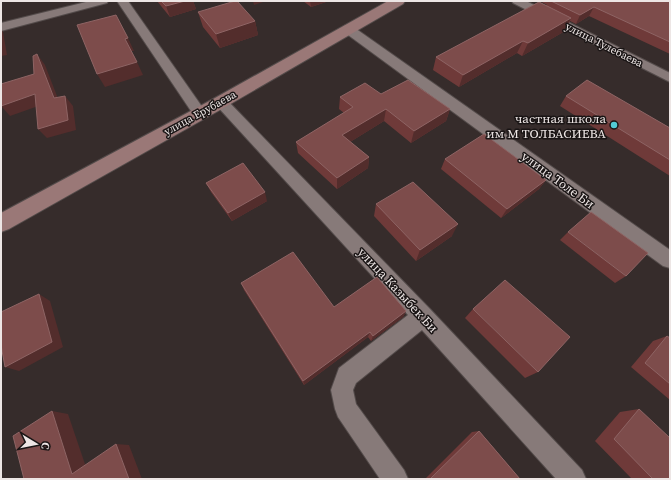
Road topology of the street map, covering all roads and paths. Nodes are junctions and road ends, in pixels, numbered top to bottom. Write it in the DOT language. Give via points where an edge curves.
graph roads {
  1 [pos="103,1"];
  2 [pos="122,1"];
  3 [pos="398,1"];
  4 [pos="517,1"];
  5 [pos="1,27"];
  6 [pos="348,29"];
  7 [pos="670,78"];
  8 [pos="221,102"];
  9 [pos="200,114"];
  10 [pos="1,223"];
  11 [pos="670,260"];
  12 [pos="423,316"];
  13 [pos="395,479"];
  14 [pos="573,479"];
  1 -- 5 [label="street"];
  2 -- 9 [label="street"];
  3 -- 6 [label="street, улица Ерубаева"];
  4 -- 7 [label="street, улица Тулебаева"];
  6 -- 8 [label="street, улица Ерубаева"];
  6 -- 11 [label="street, улица Толе Би"];
  8 -- 9 [label="street, улица Ерубаева"];
  8 -- 12 [label="street, улица Казыбек Би"];
  9 -- 10 [label="street, улица Ерубаева"];
  12 -- 13 [label="street" via="347,376 342,390 346,409"];
  12 -- 14 [label="street, улица Казыбек Би"];
}
